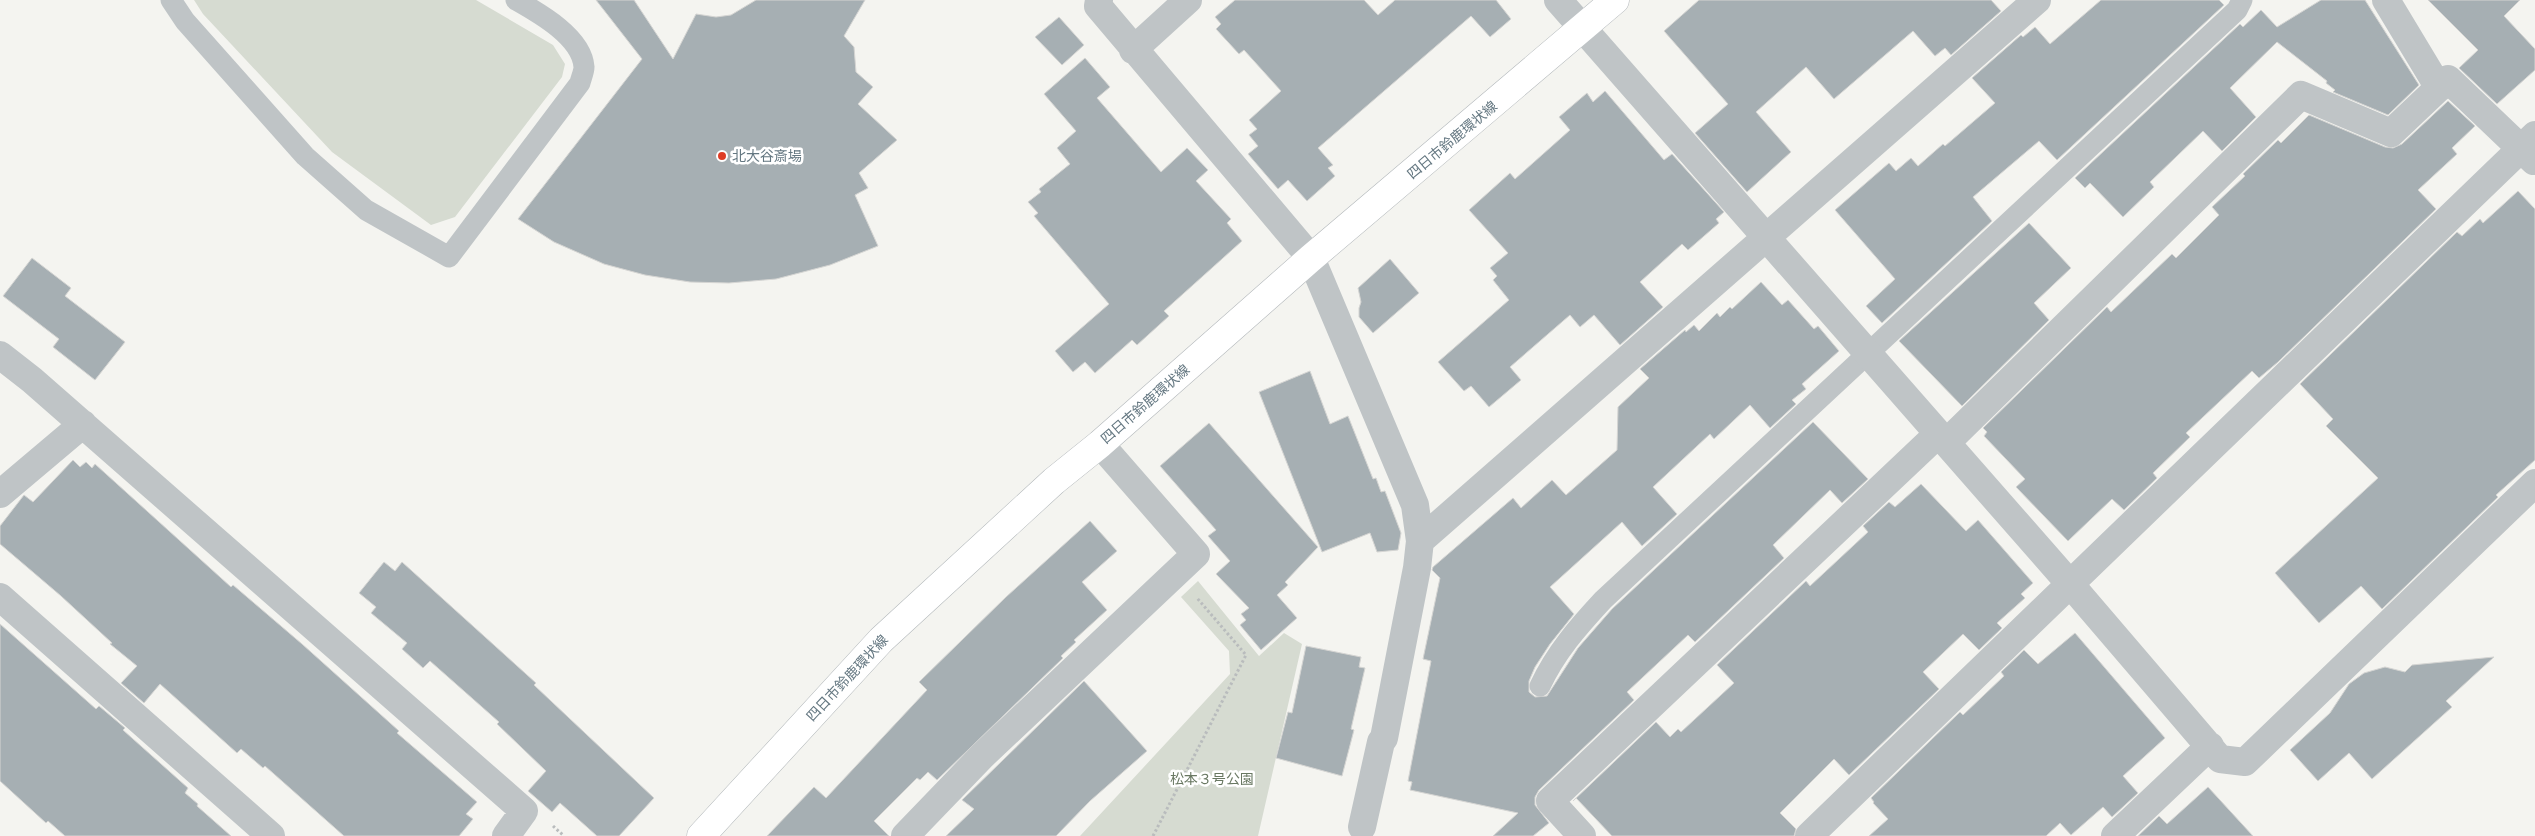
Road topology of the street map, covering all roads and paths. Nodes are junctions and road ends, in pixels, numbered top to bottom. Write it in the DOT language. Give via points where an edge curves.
graph roads {
  1 [pos="170,0"];
  2 [pos="516,0"];
  3 [pos="1100,0"];
  4 [pos="1188,0"];
  5 [pos="1558,0"];
  6 [pos="1615,0"];
  7 [pos="2037,0"];
  8 [pos="2242,0"];
  9 [pos="2386,0"];
  10 [pos="1583,28"];
  11 [pos="1133,50"];
  12 [pos="2439,88"];
  13 [pos="2531,148"];
  14 [pos="1766,236"];
  15 [pos="1311,258"];
  16 [pos="1868,354"];
  17 [pos="0,355"];
  18 [pos="83,424"];
  19 [pos="1942,438"];
  20 [pos="1100,444"];
  21 [pos="2535,482"];
  22 [pos="0,494"];
  23 [pos="1420,541"];
  24 [pos="1176,573"];
  25 [pos="2071,585"];
  26 [pos="0,596"];
  27 [pos="1540,686"];
  28 [pos="2210,746"];
  29 [pos="1362,827"];
  30 [pos="271,836"];
  31 [pos="506,836"];
  32 [pos="701,836"];
  33 [pos="905,836"];
  34 [pos="1153,836"];
  35 [pos="1582,836"];
  36 [pos="1809,836"];
  37 [pos="2115,836"];
  1 -- 2 [label="lane" via="305,156 366,210 449,257 580,83 584,68 566,34 546,17"];
  3 -- 11 [label="street" via="1098,6"];
  4 -- 11 [label="street"];
  5 -- 10 [label="street"];
  6 -- 10 [label="main road, 四日市鈴鹿環状線"];
  7 -- 14 [label="street"];
  8 -- 16 [label="lane" via="2237,10"];
  9 -- 12 [label="street"];
  10 -- 14 [label="street"];
  10 -- 15 [label="main road, 四日市鈴鹿環状線"];
  11 -- 15 [label="street"];
  12 -- 13 [label="street" via="2448,79"];
  12 -- 19 [label="street" via="2391,133 2301,95"];
  13 -- 25 [label="street"];
  14 -- 16 [label="street"];
  14 -- 23 [label="street"];
  15 -- 20 [label="main road, 四日市鈴鹿環状線"];
  15 -- 23 [label="street" via="1415,505"];
  16 -- 19 [label="street"];
  16 -- 27 [label="lane" via="1603,600 1571,634"];
  17 -- 18 [label="street"];
  18 -- 22 [label="street"];
  18 -- 31 [label="street" via="524,812"];
  19 -- 25 [label="street"];
  19 -- 35 [label="street" via="1550,801"];
  20 -- 24 [label="street" via="1196,554"];
  20 -- 32 [label="main road, 四日市鈴鹿環状線" via="1054,481 881,640"];
  21 -- 28 [label="street" via="2245,762 2220,759"];
  23 -- 29 [label="street" via="1384,738"];
  24 -- 33 [label="street" via="982,756"];
  24 -- 34 [label="path" via="1246,655"];
  25 -- 28 [label="street"];
  25 -- 36 [label="street"];
  26 -- 30 [label="street"];
  28 -- 37 [label="street"];
}
